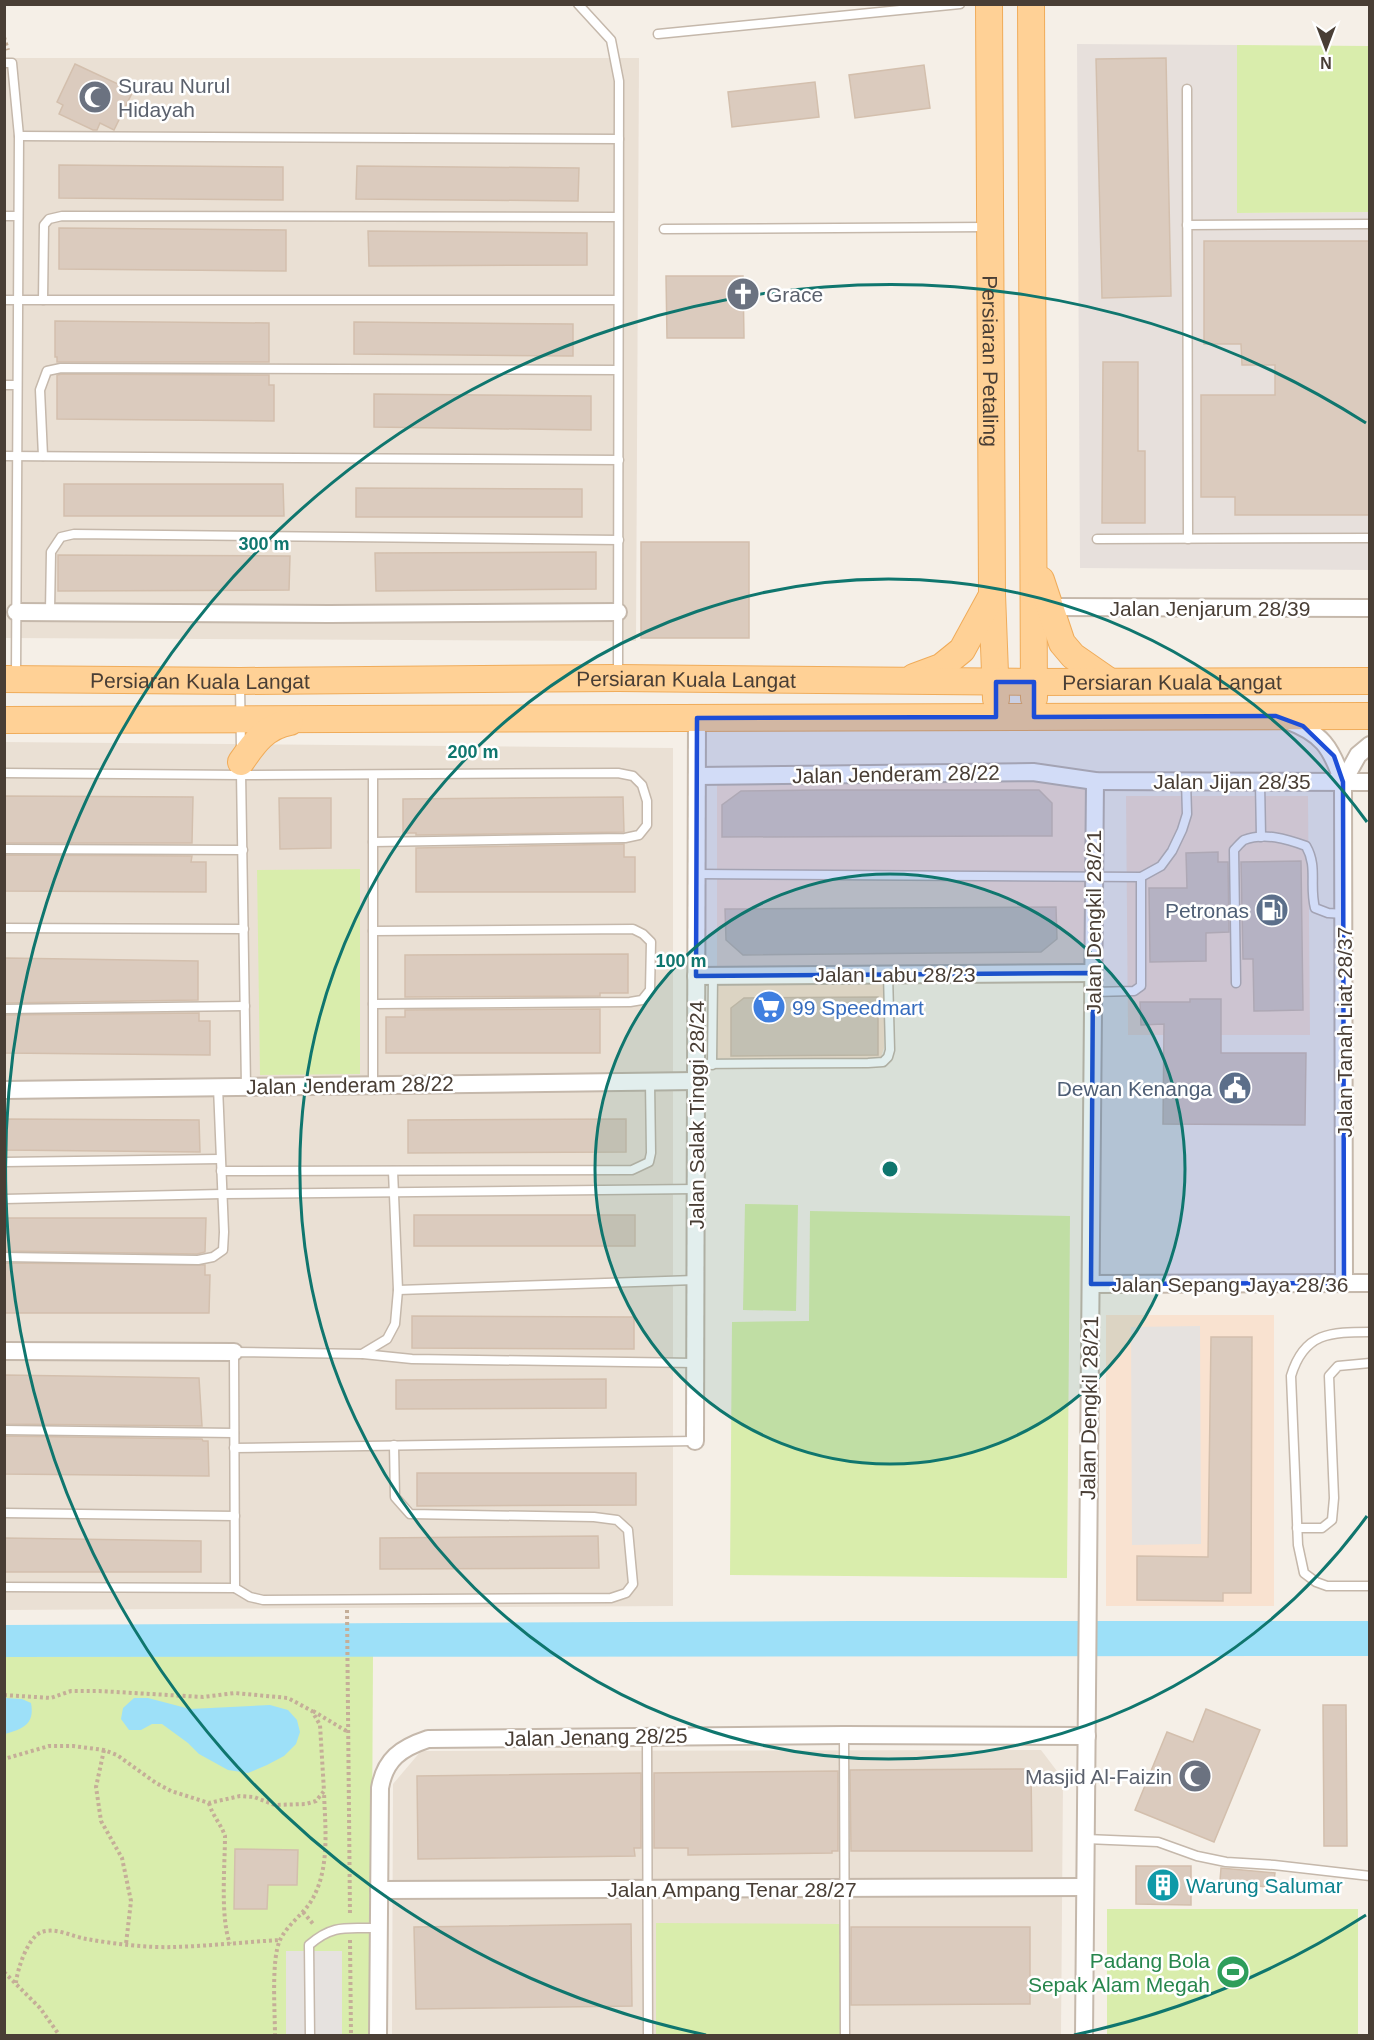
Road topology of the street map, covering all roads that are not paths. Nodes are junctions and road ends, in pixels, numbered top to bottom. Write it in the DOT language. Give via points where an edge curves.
graph roads {
  1 [pos="579,4"];
  2 [pos="960,4"];
  3 [pos="988,4"];
  4 [pos="1031,4"];
  5 [pos="658,34"];
  6 [pos="4,63"];
  7 [pos="1187,89"];
  8 [pos="19,136"];
  9 [pos="619,139"];
  10 [pos="4,216"];
  11 [pos="18,216"];
  12 [pos="618,217"];
  13 [pos="1370,224"];
  14 [pos="1187,225"];
  15 [pos="990,227"];
  16 [pos="664,229"];
  17 [pos="4,300"];
  18 [pos="18,300"];
  19 [pos="43,300"];
  20 [pos="618,300"];
  21 [pos="618,370"];
  22 [pos="4,385"];
  23 [pos="17,385"];
  24 [pos="4,456"];
  25 [pos="17,456"];
  26 [pos="43,456"];
  27 [pos="619,460"];
  28 [pos="1370,538"];
  29 [pos="4,539"];
  30 [pos="16,539"];
  31 [pos="1097,539"];
  32 [pos="1188,539"];
  33 [pos="619,540"];
  34 [pos="1033,554"];
  35 [pos="993,594"];
  36 [pos="1050,607"];
  37 [pos="1370,608"];
  38 [pos="50,611"];
  39 [pos="16,612"];
  40 [pos="618,612"];
  41 [pos="618,678"];
  42 [pos="10,679"];
  43 [pos="240,681"];
  44 [pos="903,681"];
  45 [pos="1109,681"];
  46 [pos="1370,681"];
  47 [pos="996,682"];
  48 [pos="1034,682"];
  49 [pos="1276,716"];
  50 [pos="1370,716"];
  51 [pos="996,717"];
  52 [pos="1035,717"];
  53 [pos="697,718"];
  54 [pos="241,719"];
  55 [pos="305,719"];
  56 [pos="4,720"];
  57 [pos="190,720"];
  58 [pos="1370,745"];
  59 [pos="241,764"];
  60 [pos="4,773"];
  61 [pos="373,775"];
  62 [pos="697,776"];
  63 [pos="1095,781"];
  64 [pos="1186,781"];
  65 [pos="1260,782"];
  66 [pos="1343,782"];
  67 [pos="1370,782"];
  68 [pos="1261,837"];
  69 [pos="373,842"];
  70 [pos="4,849"];
  71 [pos="243,850"];
  72 [pos="697,874"];
  73 [pos="1094,876"];
  74 [pos="1141,877"];
  75 [pos="1344,914"];
  76 [pos="4,928"];
  77 [pos="244,929"];
  78 [pos="373,931"];
  79 [pos="1093,973"];
  80 [pos="888,974"];
  81 [pos="704,976"];
  82 [pos="1236,983"];
  83 [pos="1093,992"];
  84 [pos="373,1004"];
  85 [pos="245,1006"];
  86 [pos="4,1009"];
  87 [pos="701,1070"];
  88 [pos="650,1082"];
  89 [pos="373,1085"];
  90 [pos="218,1087"];
  91 [pos="246,1087"];
  92 [pos="4,1090"];
  93 [pos="220,1159"];
  94 [pos="4,1162"];
  95 [pos="221,1171"];
  96 [pos="393,1171"];
  97 [pos="696,1189"];
  98 [pos="394,1192"];
  99 [pos="222,1194"];
  100 [pos="4,1199"];
  101 [pos="4,1257"];
  102 [pos="695,1280"];
  103 [pos="1344,1283"];
  104 [pos="1370,1283"];
  105 [pos="1091,1284"];
  106 [pos="398,1290"];
  107 [pos="1370,1332"];
  108 [pos="4,1351"];
  109 [pos="234,1352"];
  110 [pos="362,1354"];
  111 [pos="695,1363"];
  112 [pos="1370,1363"];
  113 [pos="4,1430"];
  114 [pos="234,1433"];
  115 [pos="695,1441"];
  116 [pos="394,1445"];
  117 [pos="234,1448"];
  118 [pos="4,1513"];
  119 [pos="235,1516"];
  120 [pos="1297,1528"];
  121 [pos="1370,1586"];
  122 [pos="4,1587"];
  123 [pos="235,1588"];
  124 [pos="844,1735"];
  125 [pos="647,1736"];
  126 [pos="1087,1736"];
  127 [pos="1086,1839"];
  128 [pos="1370,1876"];
  129 [pos="1085,1887"];
  130 [pos="844,1888"];
  131 [pos="648,1889"];
  132 [pos="379,1890"];
  133 [pos="379,1928"];
  134 [pos="310,2036"];
  135 [pos="378,2036"];
  136 [pos="648,2036"];
  137 [pos="845,2036"];
  138 [pos="1084,2036"];
  1 -- 9 [label="lane" via="611,39 619,81"];
  2 -- 5 [label="lane"];
  3 -- 15 [label="main road, Persiaran Petaling"];
  4 -- 34 [label="main road, Persiaran Petaling"];
  6 -- 8 [label="lane" via="12,63"];
  7 -- 14 [label="lane"];
  8 -- 9 [label="lane"];
  8 -- 11 [label="lane"];
  9 -- 12 [label="lane"];
  10 -- 11 [label="lane"];
  11 -- 18 [label="lane"];
  12 -- 19 [label="lane" via="62,216 49,219 44,225"];
  12 -- 20 [label="lane"];
  13 -- 14 [label="lane"];
  14 -- 32 [label="lane"];
  15 -- 16 [label="lane"];
  15 -- 35 [label="main road, Persiaran Petaling"];
  17 -- 18 [label="lane"];
  18 -- 19 [label="lane"];
  18 -- 23 [label="lane"];
  19 -- 20 [label="lane"];
  20 -- 21 [label="lane"];
  21 -- 26 [label="lane" via="61,368 47,371 40,390"];
  21 -- 27 [label="lane"];
  22 -- 23 [label="lane"];
  23 -- 25 [label="lane"];
  24 -- 25 [label="lane"];
  25 -- 26 [label="lane"];
  25 -- 30 [label="lane"];
  26 -- 27 [label="lane"];
  27 -- 33 [label="lane"];
  28 -- 32 [label="lane"];
  29 -- 30 [label="lane"];
  30 -- 39 [label="lane"];
  31 -- 32 [label="lane"];
  33 -- 38 [label="lane" via="74,534 61,537 51,552"];
  33 -- 40 [label="lane"];
  34 -- 36 [label="main road"];
  34 -- 48 [label="main road, Persiaran Petaling"];
  35 -- 44 [label="main road" via="972,634 952,660"];
  35 -- 47 [label="main road, Persiaran Petaling"];
  36 -- 37 [label="street, Jalan Jenjarum 28/39"];
  36 -- 45 [label="main road" via="1067,650"];
  38 -- 39 [label="street"];
  38 -- 40 [label="street"];
  39 -- 42 [label="lane"];
  40 -- 41 [label="lane"];
  41 -- 43 [label="main road, Persiaran Kuala Langat"];
  41 -- 44 [label="main road, Persiaran Kuala Langat"];
  42 -- 43 [label="main road, Persiaran Kuala Langat"];
  43 -- 54 [label="lane"];
  44 -- 47 [label="main road, Persiaran Kuala Langat"];
  45 -- 46 [label="main road, Persiaran Kuala Langat"];
  45 -- 48 [label="main road, Persiaran Kuala Langat"];
  47 -- 48 [label="main road, Persiaran Kuala Langat"];
  47 -- 51 [label="main road, Persiaran Petaling"];
  48 -- 52 [label="main road, Persiaran Petaling"];
  49 -- 50 [label="main road, Persiaran Kuala Langat"];
  49 -- 52 [label="main road, Persiaran Kuala Langat"];
  49 -- 66 [label="street" via="1304,726 1325,744"];
  51 -- 52 [label="main road, Persiaran Kuala Langat"];
  51 -- 53 [label="main road, Persiaran Kuala Langat"];
  53 -- 55 [label="main road, Persiaran Kuala Langat"];
  53 -- 62 [label="street, Jalan Salak Tinggi 28/24"];
  54 -- 55 [label="main road, Persiaran Kuala Langat"];
  54 -- 57 [label="main road, Persiaran Kuala Langat"];
  54 -- 59 [label="lane"];
  55 -- 59 [label="main road" via="279,724 262,734"];
  56 -- 57 [label="main road, Persiaran Kuala Langat"];
  57 -- 59 [label="main road" via="210,722 229,738"];
  58 -- 66 [label="street" via="1358,755"];
  59 -- 60 [label="lane"];
  59 -- 61 [label="lane"];
  59 -- 71 [label="lane"];
  61 -- 69 [label="lane"];
  61 -- 69 [label="lane" via="618,773 633,776 642,785 647,801 647,825 639,835 625,838"];
  62 -- 63 [label="street, Jalan Jenderam 28/22" via="1034,772"];
  62 -- 72 [label="street, Jalan Salak Tinggi 28/24"];
  63 -- 64 [label="street, Jalan Jijan 28/35"];
  63 -- 73 [label="street, Jalan Dengkil 28/21"];
  64 -- 65 [label="street, Jalan Jijan 28/35"];
  64 -- 74 [label="lane" via="1187,814 1182,830 1161,866"];
  65 -- 66 [label="street, Jalan Jijan 28/35"];
  65 -- 68 [label="lane"];
  66 -- 67 [label="street, Jalan Jijan 28/35"];
  66 -- 75 [label="street, Jalan Tanah Liat 28/37"];
  68 -- 75 [label="lane" via="1282,838 1306,846 1313,858 1315,908"];
  68 -- 82 [label="lane" via="1243,840 1234,850"];
  69 -- 78 [label="lane"];
  70 -- 71 [label="lane"];
  71 -- 77 [label="lane"];
  72 -- 73 [label="lane"];
  72 -- 81 [label="street, Jalan Salak Tinggi 28/24"];
  73 -- 74 [label="lane"];
  73 -- 79 [label="street, Jalan Dengkil 28/21"];
  74 -- 83 [label="lane" via="1141,986 1134,991"];
  75 -- 103 [label="street, Jalan Tanah Liat 28/37"];
  76 -- 77 [label="lane"];
  77 -- 85 [label="lane"];
  78 -- 84 [label="lane"];
  78 -- 84 [label="lane" via="633,929 651,942 650,990 642,1000"];
  79 -- 80 [label="street, Jalan Labu 28/23"];
  79 -- 83 [label="street, Jalan Dengkil 28/21"];
  80 -- 81 [label="street, Jalan Labu 28/23"];
  80 -- 87 [label="lane" via="890,1050 883,1062"];
  81 -- 87 [label="street, Jalan Salak Tinggi 28/24"];
  83 -- 105 [label="street, Jalan Dengkil 28/21"];
  84 -- 89 [label="lane"];
  85 -- 86 [label="lane"];
  85 -- 91 [label="lane"];
  87 -- 88 [label="street, Jalan Jenderam 28/22"];
  87 -- 97 [label="street, Jalan Salak Tinggi 28/24"];
  88 -- 89 [label="street, Jalan Jenderam 28/22"];
  88 -- 96 [label="lane" via="651,1153 649,1162 632,1170"];
  89 -- 91 [label="street, Jalan Jenderam 28/22"];
  90 -- 91 [label="street, Jalan Jenderam 28/22"];
  90 -- 92 [label="street, Jalan Jenderam 28/22"];
  90 -- 93 [label="lane"];
  93 -- 94 [label="lane"];
  93 -- 95 [label="lane"];
  95 -- 96 [label="lane"];
  95 -- 99 [label="lane"];
  96 -- 98 [label="lane"];
  97 -- 98 [label="lane"];
  97 -- 102 [label="street, Jalan Salak Tinggi 28/24"];
  98 -- 99 [label="lane"];
  98 -- 106 [label="lane"];
  99 -- 100 [label="lane"];
  99 -- 101 [label="lane" via="223,1250 213,1257"];
  102 -- 106 [label="lane"];
  102 -- 111 [label="street, Jalan Salak Tinggi 28/24"];
  103 -- 104 [label="street, Jalan Sepang Jaya 28/36"];
  103 -- 105 [label="street, Jalan Sepang Jaya 28/36"];
  105 -- 126 [label="street, Jalan Dengkil 28/21"];
  106 -- 110 [label="lane" via="395,1324 387,1339"];
  107 -- 120 [label="lane" via="1333,1332 1309,1344 1294,1364 1291,1376"];
  108 -- 109 [label="street"];
  109 -- 110 [label="lane"];
  109 -- 114 [label="lane"];
  110 -- 111 [label="lane" via="412,1359"];
  111 -- 115 [label="street, Jalan Salak Tinggi 28/24"];
  112 -- 120 [label="lane" via="1338,1366 1329,1376 1332,1520 1322,1527"];
  113 -- 114 [label="lane"];
  114 -- 117 [label="lane"];
  115 -- 116 [label="lane"];
  116 -- 117 [label="lane"];
  116 -- 123 [label="lane" via="395,1497 410,1514 617,1520 628,1530 633,1584 626,1593 611,1598 263,1600"];
  117 -- 119 [label="lane"];
  118 -- 119 [label="lane"];
  119 -- 123 [label="lane"];
  120 -- 121 [label="lane" via="1304,1573 1328,1586"];
  122 -- 123 [label="lane"];
  124 -- 125 [label="street, Jalan Jenang 28/25"];
  124 -- 126 [label="street, Jalan Jenang 28/25"];
  124 -- 130 [label="lane"];
  125 -- 131 [label="lane"];
  125 -- 132 [label="street, Jalan Jenang 28/25" via="428,1739 398,1752 382,1774 380,1788"];
  126 -- 127 [label="street, Jalan Dengkil 28/21"];
  127 -- 128 [label="lane" via="1158,1842 1226,1862"];
  127 -- 129 [label="street, Jalan Dengkil 28/21"];
  129 -- 130 [label="street, Jalan Ampang Tenar 28/27"];
  129 -- 138 [label="street, Jalan Dengkil 28/21"];
  130 -- 131 [label="street, Jalan Ampang Tenar 28/27"];
  130 -- 137 [label="lane"];
  131 -- 132 [label="street, Jalan Ampang Tenar 28/27"];
  131 -- 136 [label="lane"];
  132 -- 133 [label="street, Jalan Jenang 28/25"];
  133 -- 134 [label="lane" via="334,1929 309,1945"];
  133 -- 135 [label="street, Jalan Jenang 28/25"];
}
